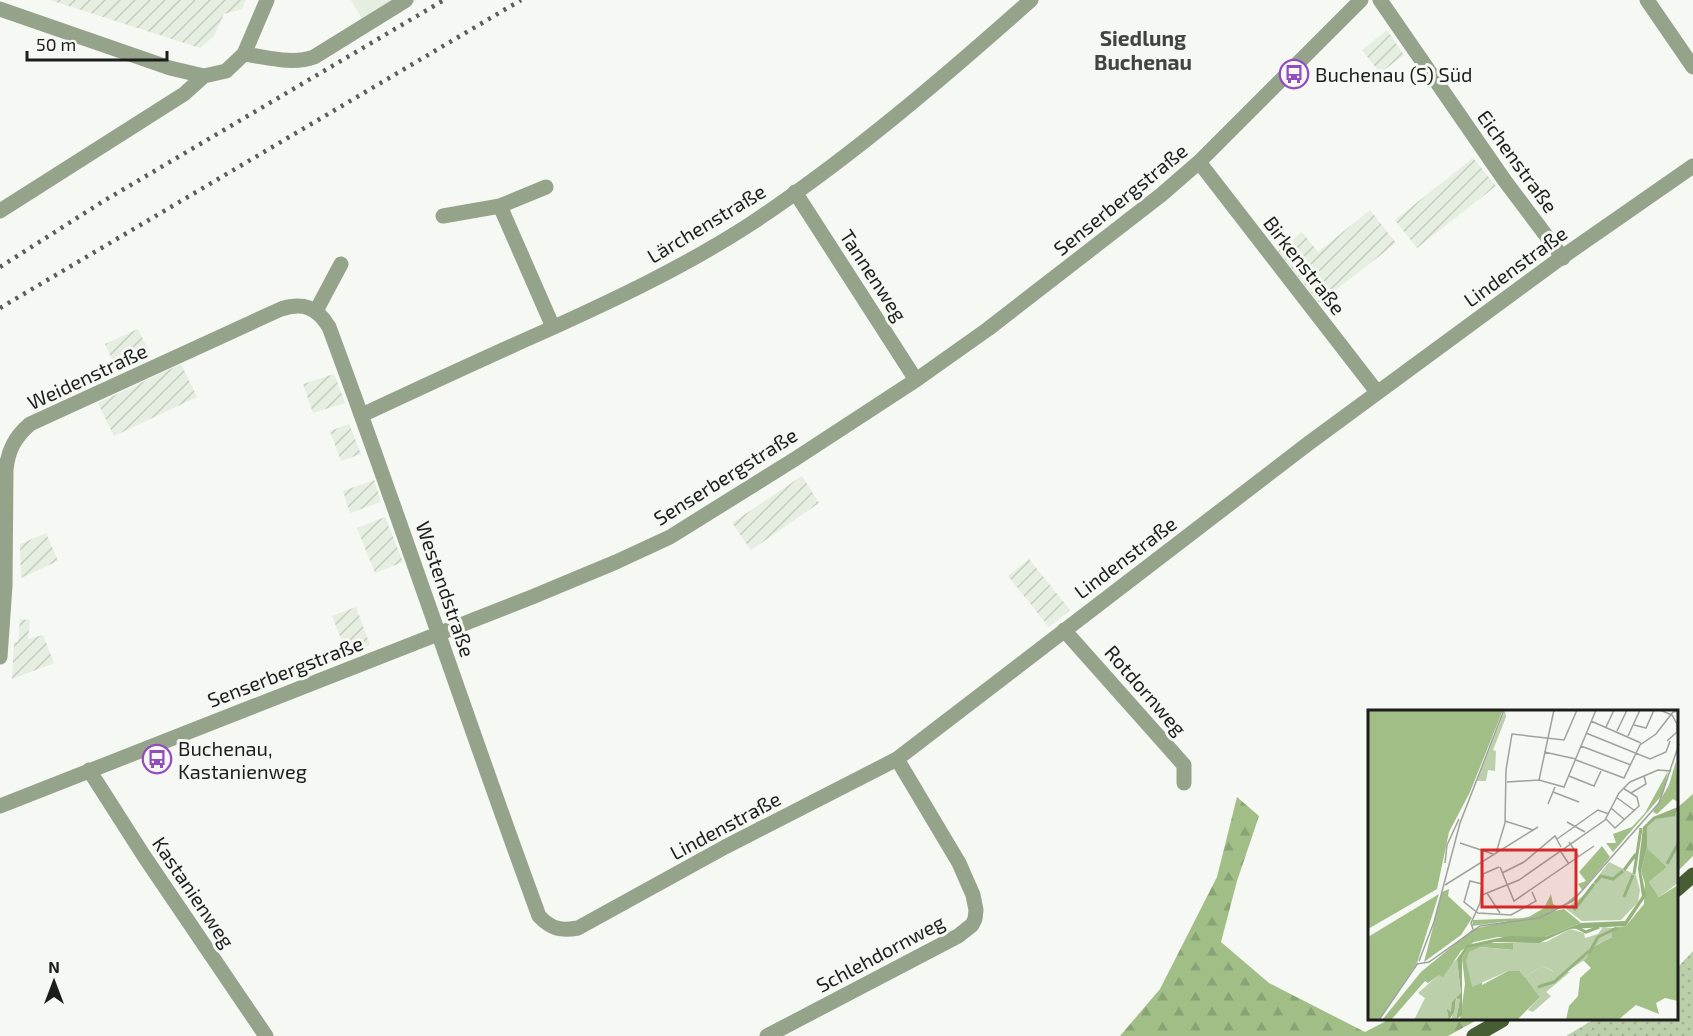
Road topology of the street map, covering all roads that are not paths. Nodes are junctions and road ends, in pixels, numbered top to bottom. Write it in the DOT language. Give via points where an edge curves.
graph roads {
  1 [pos="267,0"];
  2 [pos="406,0"];
  3 [pos="1031,0"];
  4 [pos="1361,0"];
  5 [pos="1380,0"];
  6 [pos="1647,0"];
  7 [pos="0,9"];
  8 [pos="244,54"];
  9 [pos="1693,67"];
  10 [pos="204,76"];
  11 [pos="1200,162"];
  12 [pos="1693,166"];
  13 [pos="546,187"];
  14 [pos="795,192"];
  15 [pos="500,206"];
  16 [pos="0,211"];
  17 [pos="443,216"];
  18 [pos="1563,258"];
  19 [pos="341,264"];
  20 [pos="316,311"];
  21 [pos="553,327"];
  22 [pos="916,380"];
  23 [pos="1377,392"];
  24 [pos="362,415"];
  25 [pos="1,620"];
  26 [pos="1064,630"];
  27 [pos="440,633"];
  28 [pos="0,657"];
  29 [pos="897,759"];
  30 [pos="89,770"];
  31 [pos="1184,783"];
  32 [pos="0,806"];
  33 [pos="1693,875"];
  34 [pos="1678,890"];
  35 [pos="554,928"];
  36 [pos="1500,1021"];
  37 [pos="267,1036"];
  38 [pos="766,1036"];
  39 [pos="1474,1036"];
  1 -- 8 [label="street"];
  2 -- 8 [label="street" via="314,57 295,61"];
  3 -- 14 [label="street, Lärchenstraße" via="940,80"];
  4 -- 11 [label="street, Senserbergstraße"];
  5 -- 18 [label="street, Eichenstraße"];
  6 -- 9 [label="street"];
  7 -- 10 [label="street" via="170,68"];
  8 -- 10 [label="street" via="226,71"];
  10 -- 16 [label="street" via="184,94"];
  11 -- 22 [label="street, Senserbergstraße" via="1054,279"];
  11 -- 23 [label="street, Birkenstraße"];
  12 -- 18 [label="street, Lindenstraße"];
  13 -- 15 [label="street"];
  14 -- 21 [label="street, Lärchenstraße" via="702,253"];
  14 -- 22 [label="street, Tannenweg"];
  15 -- 17 [label="street"];
  15 -- 21 [label="street"];
  18 -- 23 [label="street, Lindenstraße"];
  19 -- 20 [label="street"];
  20 -- 24 [label="street, Westendstraße" via="329,327"];
  20 -- 25 [label="street, Weidenstraße" via="299,305 281,309 30,424 20,433 7,457"];
  21 -- 24 [label="street, Lärchenstraße"];
  22 -- 27 [label="street, Senserbergstraße" via="670,537"];
  23 -- 26 [label="street, Lindenstraße"];
  24 -- 27 [label="street, Westendstraße"];
  25 -- 28 [label="street, Weidenstraße"];
  26 -- 29 [label="street, Lindenstraße"];
  26 -- 31 [label="street, Rotdornweg" via="1184,765"];
  27 -- 30 [label="street, Senserbergstraße"];
  27 -- 35 [label="street, Westendstraße" via="539,916"];
  29 -- 35 [label="street, Lindenstraße" via="578,928"];
  29 -- 38 [label="street, Schlehdornweg" via="967,879 975,903 975,919 958,936"];
  30 -- 32 [label="street, Senserbergstraße"];
  30 -- 37 [label="street, Kastanienweg"];
  33 -- 34 [label="main road"];
  36 -- 39 [label="main road"];
}
